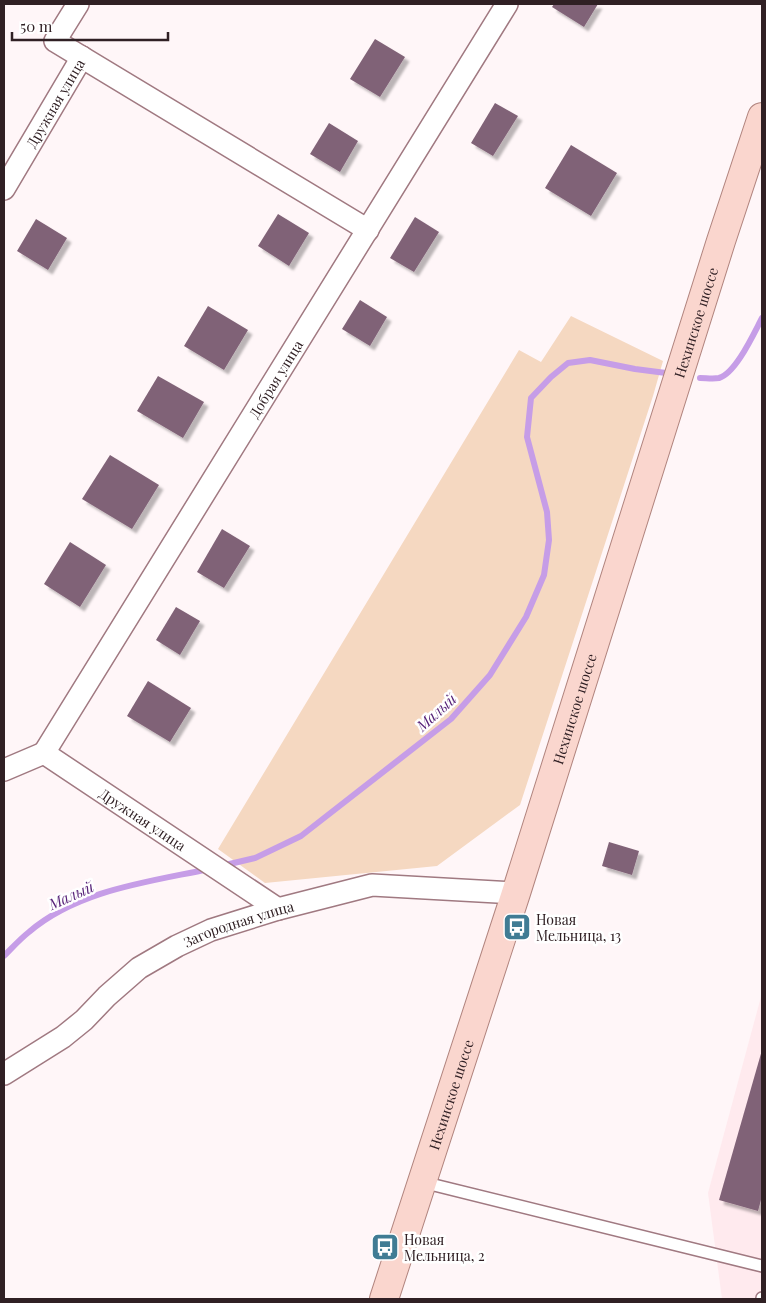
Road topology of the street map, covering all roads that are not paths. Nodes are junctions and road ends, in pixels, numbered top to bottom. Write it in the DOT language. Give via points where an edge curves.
graph roads {
  1 [pos="78,4"];
  2 [pos="507,4"];
  3 [pos="82,57"];
  4 [pos="762,117"];
  5 [pos="4,189"];
  6 [pos="368,230"];
  7 [pos="44,753"];
  8 [pos="4,770"];
  9 [pos="516,893"];
  10 [pos="278,909"];
  11 [pos="4,1074"];
  12 [pos="422,1182"];
  13 [pos="762,1266"];
  14 [pos="384,1299"];
  1 -- 3 [label="street, Дружная улица" via="55,41"];
  2 -- 6 [label="street, Добрая улица"];
  3 -- 5 [label="street, Дружная улица"];
  3 -- 6 [label="street"];
  4 -- 9 [label="main road, Нехинское шоссе"];
  6 -- 7 [label="street, Добрая улица"];
  7 -- 8 [label="street"];
  7 -- 10 [label="street, Дружная улица"];
  9 -- 10 [label="street, Загородная улица" via="372,885"];
  9 -- 12 [label="main road, Нехинское шоссе"];
  10 -- 11 [label="street, Загородная улица" via="211,930 139,968 63,1037"];
  12 -- 13 [label="lane"];
  12 -- 14 [label="main road, Нехинское шоссе"];
}
